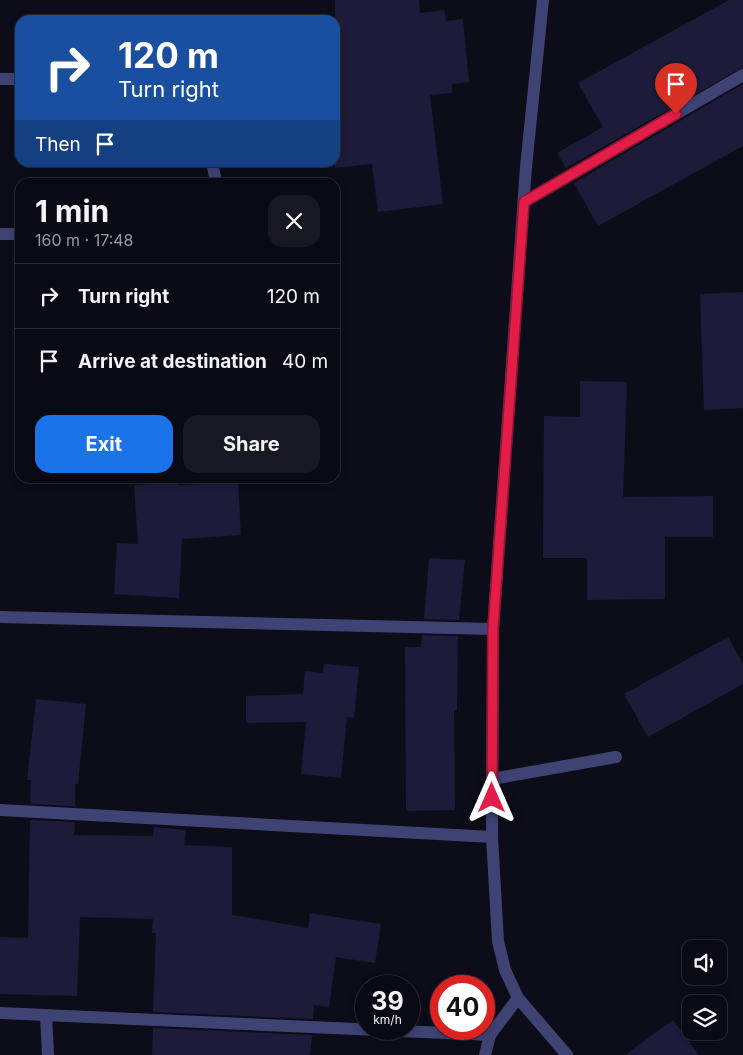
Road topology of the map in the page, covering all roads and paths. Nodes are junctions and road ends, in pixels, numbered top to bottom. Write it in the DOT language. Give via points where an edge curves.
graph roads {
  1 [pos="543,0"];
  2 [pos="743,75"];
  3 [pos="0,79"];
  4 [pos="15,80"];
  5 [pos="524,202"];
  6 [pos="0,234"];
  7 [pos="15,234"];
  8 [pos="0,617"];
  9 [pos="493,629"];
  10 [pos="616,757"];
  11 [pos="492,779"];
  12 [pos="0,810"];
  13 [pos="492,837"];
  14 [pos="518,998"];
  15 [pos="0,1013"];
  16 [pos="46,1014"];
  17 [pos="495,1028"];
  18 [pos="430,1032"];
  19 [pos="489,1040"];
  20 [pos="48,1055"];
  21 [pos="485,1055"];
  22 [pos="568,1055"];
  1 -- 5 [label="street"];
  2 -- 5 [label="street"];
  3 -- 4 [label="street"];
  5 -- 9 [label="street"];
  6 -- 7 [label="street"];
  8 -- 9 [label="street"];
  9 -- 11 [label="street"];
  10 -- 11 [label="street"];
  11 -- 13 [label="street"];
  12 -- 13 [label="street"];
  13 -- 14 [label="street" via="498,941 504,970"];
  14 -- 17 [label="street"];
  14 -- 22 [label="street"];
  15 -- 16 [label="street"];
  16 -- 18 [label="street"];
  16 -- 20 [label="street"];
  19 -- 21 [label="street"];
}
